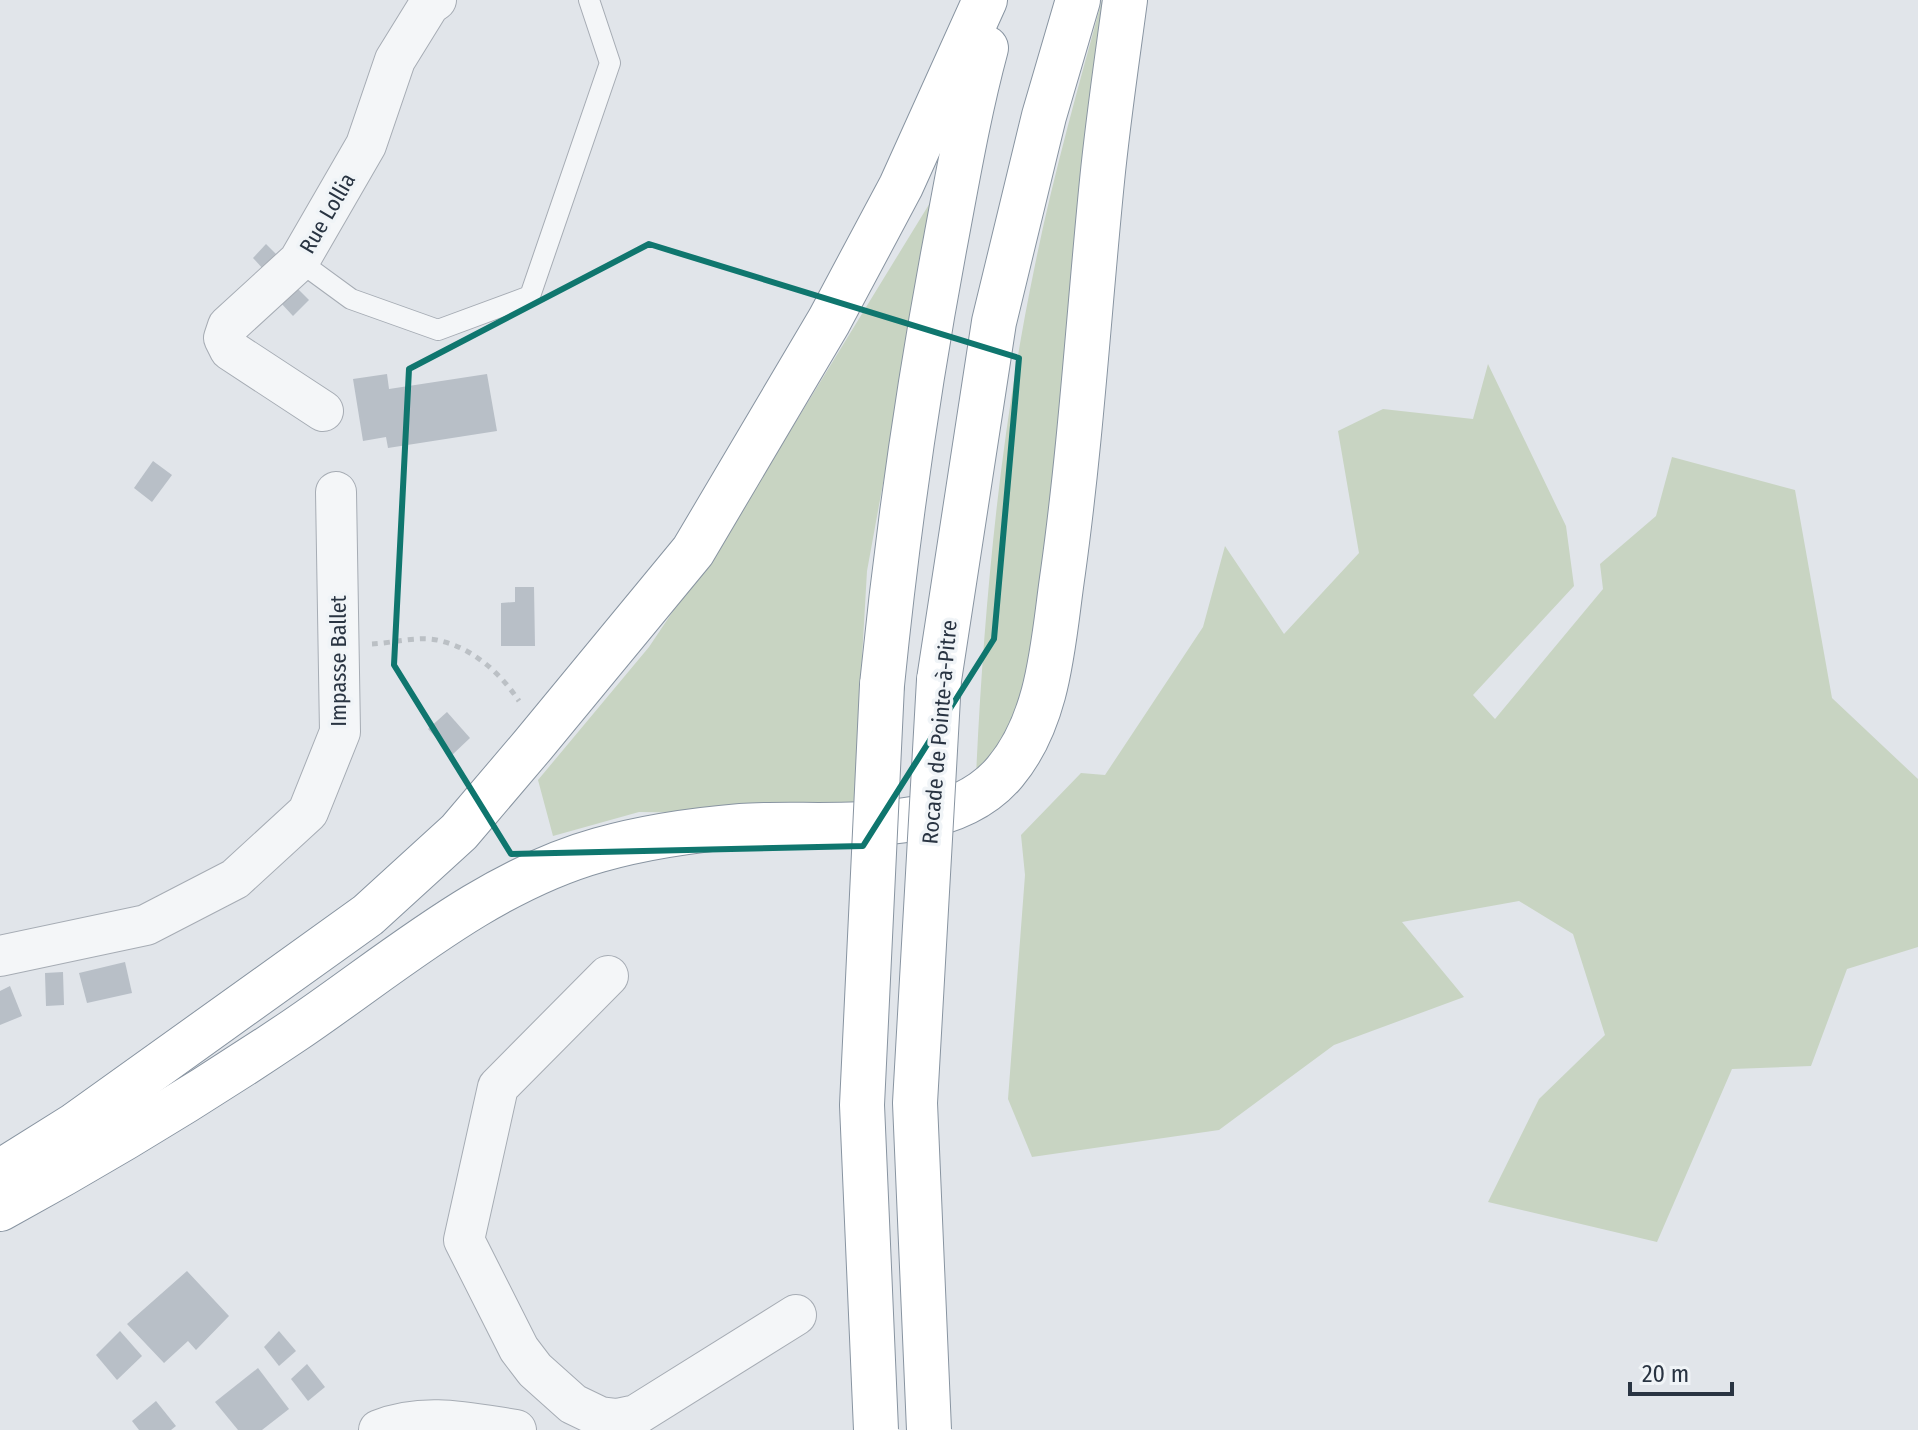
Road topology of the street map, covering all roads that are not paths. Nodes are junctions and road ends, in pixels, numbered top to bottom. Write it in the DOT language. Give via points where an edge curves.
graph roads {
  1 [pos="436,0"];
  2 [pos="589,0"];
  3 [pos="985,0"];
  4 [pos="1000,0"];
  5 [pos="1078,0"];
  6 [pos="1125,0"];
  7 [pos="299,261"];
  8 [pos="323,411"];
  9 [pos="336,492"];
  10 [pos="0,956"];
  11 [pos="608,976"];
  12 [pos="0,1172"];
  13 [pos="0,1209"];
  14 [pos="796,1315"];
  15 [pos="599,1423"];
  16 [pos="379,1430"];
  17 [pos="516,1430"];
  18 [pos="876,1430"];
  19 [pos="929,1430"];
  1 -- 7 [label="street, Rue Lollia" via="395,60 366,145"];
  2 -- 7 [label="lane" via="610,63 530,296 438,330 351,299"];
  3 -- 12 [label="highway" via="901,186 829,321 693,551 533,745 459,832 368,915 75,1125"];
  4 -- 18 [label="highway, bridge" via="974,93 935,298 899,524 882,685 862,1105"];
  5 -- 19 [label="highway, Rocade de Pointe-à-Pitre, bridge" via="994,322 939,680 915,1103"];
  6 -- 13 [label="highway" via="1102,180 1088,366 1046,687 1026,738 1004,774 973,798 921,819 743,826 660,836 546,868 431,935 146,1125"];
  7 -- 8 [label="street, Rue Lollia" via="228,326 224,338 230,350"];
  9 -- 10 [label="street, Impasse Ballet" via="340,732 308,812 235,879 146,925"];
  11 -- 15 [label="street" via="498,1087 464,1240 519,1349 535,1370"];
  14 -- 15 [label="street" via="636,1415"];
  16 -- 17 [label="street" via="430,1418"];
}
